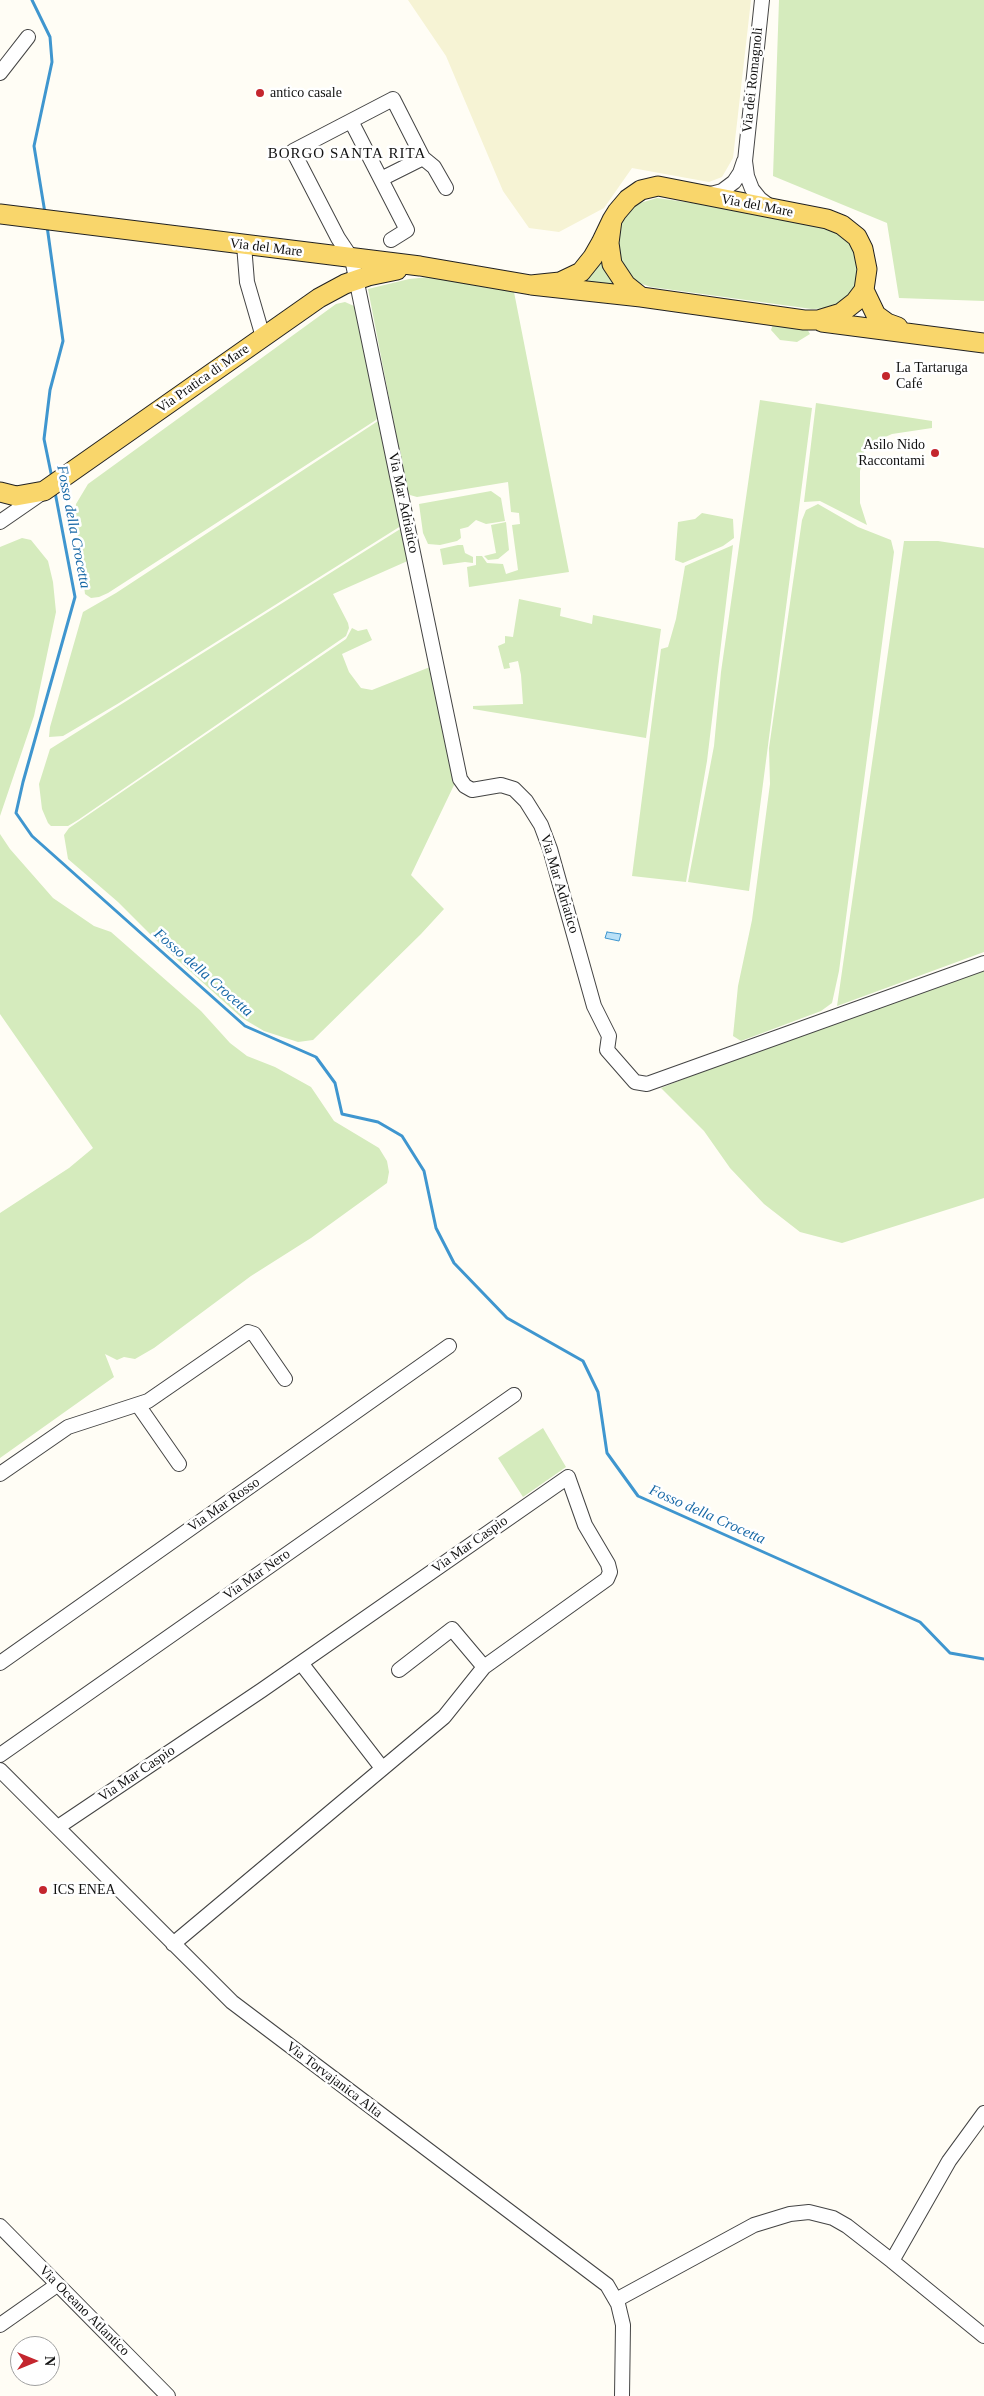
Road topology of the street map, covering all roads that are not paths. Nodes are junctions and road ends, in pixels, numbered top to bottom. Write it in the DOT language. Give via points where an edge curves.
graph roads {
  1 [pos="762,0"];
  2 [pos="28,37"];
  3 [pos="0,73"];
  4 [pos="351,121"];
  5 [pos="423,158"];
  6 [pos="745,161"];
  7 [pos="381,179"];
  8 [pos="446,188"];
  9 [pos="705,196"];
  10 [pos="775,209"];
  11 [pos="0,214"];
  12 [pos="612,220"];
  13 [pos="391,240"];
  14 [pos="244,246"];
  15 [pos="316,255"];
  16 [pos="352,259"];
  17 [pos="420,266"];
  18 [pos="357,280"];
  19 [pos="531,285"];
  20 [pos="864,290"];
  21 [pos="641,297"];
  22 [pos="319,298"];
  23 [pos="804,320"];
  24 [pos="921,334"];
  25 [pos="263,337"];
  26 [pos="984,343"];
  27 [pos="44,491"];
  28 [pos="0,492"];
  29 [pos="0,522"];
  30 [pos="984,963"];
  31 [pos="448,1346"];
  32 [pos="285,1379"];
  33 [pos="514,1396"];
  34 [pos="138,1405"];
  35 [pos="178,1464"];
  36 [pos="0,1474"];
  37 [pos="0,1663"];
  38 [pos="301,1663"];
  39 [pos="484,1667"];
  40 [pos="399,1670"];
  41 [pos="0,1755"];
  42 [pos="382,1768"];
  43 [pos="0,1770"];
  44 [pos="58,1827"];
  45 [pos="173,1944"];
  46 [pos="984,2113"];
  47 [pos="0,2226"];
  48 [pos="892,2261"];
  49 [pos="58,2284"];
  50 [pos="616,2300"];
  51 [pos="0,2326"];
  52 [pos="984,2336"];
  53 [pos="164,2395"];
  54 [pos="622,2396"];
  1 -- 6 [label="street, Via dei Romagnoli"];
  2 -- 3 [label="street"];
  4 -- 5 [label="street" via="393,99"];
  4 -- 7 [label="street"];
  4 -- 16 [label="street" via="294,151"];
  5 -- 7 [label="street"];
  5 -- 8 [label="street" via="434,167"];
  6 -- 9 [label="street, Via dei Romagnoli" via="734,182 722,191"];
  6 -- 10 [label="street, Via dei Romagnoli" via="752,189"];
  7 -- 13 [label="street" via="407,230"];
  9 -- 10 [label="main road, Via del Mare"];
  9 -- 12 [label="main road, Via del Mare" via="667,186 649,187 628,199"];
  10 -- 20 [label="main road, Via del Mare" via="832,220 851,231 860,241 866,258"];
  11 -- 14 [label="main road, Via del Mare"];
  12 -- 19 [label="main road, Via del Mare" via="581,272 565,281"];
  12 -- 21 [label="main road" via="609,243 612,264 626,285"];
  14 -- 15 [label="main road, Via del Mare"];
  14 -- 25 [label="street" via="247,282"];
  15 -- 16 [label="main road, Via del Mare"];
  15 -- 22 [label="main road" via="328,262 333,273 332,285"];
  16 -- 17 [label="main road, Via del Mare"];
  16 -- 18 [label="street"];
  17 -- 18 [label="main road, Via Pratica di Mare"];
  17 -- 19 [label="main road, Via del Mare"];
  18 -- 22 [label="main road, Via Pratica di Mare"];
  18 -- 30 [label="street, Via Mar Adriatico" via="460,779 472,790 501,785 514,789 541,825 594,1006 609,1036 607,1050 620,1067 635,1082 647,1084"];
  19 -- 21 [label="main road, Via del Mare"];
  20 -- 23 [label="main road, Via del Mare" via="841,313 824,319"];
  20 -- 24 [label="main road, Via del Mare" via="878,317"];
  21 -- 23 [label="main road, Via del Mare"];
  22 -- 25 [label="main road, Via Pratica di Mare"];
  23 -- 24 [label="main road, Via del Mare"];
  24 -- 26 [label="main road, Via del Mare"];
  25 -- 27 [label="main road, Via Pratica di Mare"];
  27 -- 28 [label="main road" via="16,496"];
  27 -- 29 [label="street, Via Pratica di Mare"];
  31 -- 37 [label="street, Via Mar Rosso"];
  32 -- 34 [label="street" via="254,1334 248,1332"];
  33 -- 41 [label="street, Via Mar Nero"];
  34 -- 35 [label="street"];
  34 -- 36 [label="street" via="68,1427"];
  38 -- 39 [label="street, Via Mar Caspio" via="568,1476 582,1519 608,1564 608,1578"];
  38 -- 42 [label="street"];
  38 -- 44 [label="street, Via Mar Caspio"];
  39 -- 40 [label="street" via="452,1629"];
  39 -- 42 [label="street" via="444,1717"];
  42 -- 45 [label="street"];
  43 -- 44 [label="street, Via Torvajanica Alta"];
  44 -- 45 [label="street, Via Torvajanica Alta"];
  45 -- 50 [label="street, Via Torvajanica Alta" via="214,1986 256,2022 599,2279"];
  46 -- 48 [label="street" via="949,2161"];
  47 -- 49 [label="street, Via Oceano Atlantico"];
  48 -- 50 [label="street" via="833,2218 809,2212 790,2214 754,2225"];
  48 -- 52 [label="street"];
  49 -- 51 [label="street"];
  49 -- 53 [label="street, Via Oceano Atlantico"];
  50 -- 54 [label="street, Via Torvajanica Alta" via="623,2330"];
}
